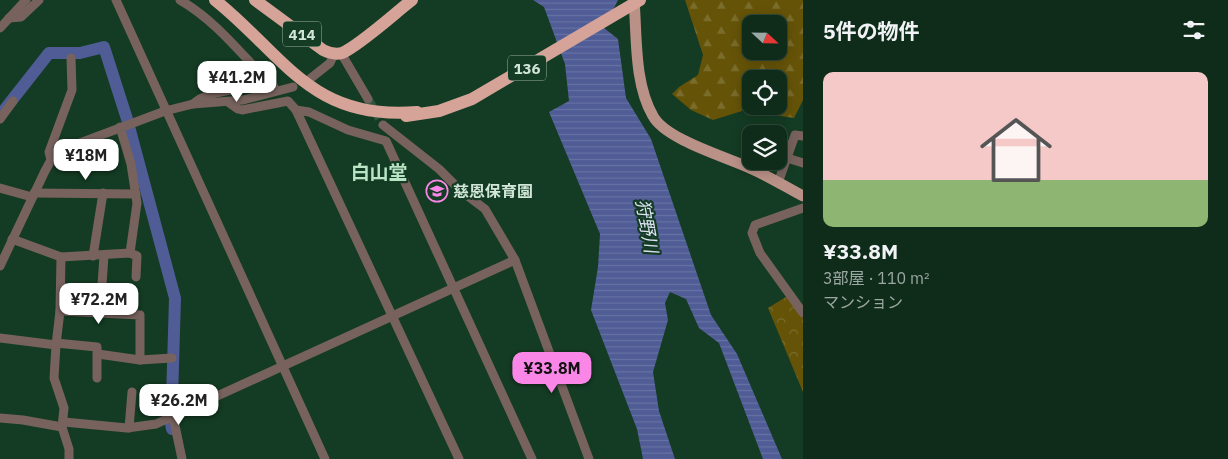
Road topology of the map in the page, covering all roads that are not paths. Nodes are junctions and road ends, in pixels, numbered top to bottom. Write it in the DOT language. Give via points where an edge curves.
graph roads {
  1 [pos="26,0"];
  2 [pos="39,0"];
  3 [pos="116,0"];
  4 [pos="180,0"];
  5 [pos="209,0"];
  6 [pos="215,0"];
  7 [pos="255,0"];
  8 [pos="412,0"];
  9 [pos="633,0"];
  10 [pos="640,0"];
  11 [pos="9,18"];
  12 [pos="0,28"];
  13 [pos="338,53"];
  14 [pos="71,58"];
  15 [pos="311,78"];
  16 [pos="293,87"];
  17 [pos="368,99"];
  18 [pos="13,101"];
  19 [pos="228,102"];
  20 [pos="193,104"];
  21 [pos="296,110"];
  22 [pos="165,111"];
  23 [pos="405,114"];
  24 [pos="0,118"];
  25 [pos="383,125"];
  26 [pos="120,127"];
  27 [pos="803,136"];
  28 [pos="787,155"];
  29 [pos="787,158"];
  30 [pos="51,160"];
  31 [pos="803,163"];
  32 [pos="782,170"];
  33 [pos="778,183"];
  34 [pos="0,188"];
  35 [pos="103,193"];
  36 [pos="136,194"];
  37 [pos="33,195"];
  38 [pos="803,196"];
  39 [pos="803,208"];
  40 [pos="0,240"];
  41 [pos="12,240"];
  42 [pos="130,254"];
  43 [pos="93,256"];
  44 [pos="104,256"];
  45 [pos="61,257"];
  46 [pos="515,260"];
  47 [pos="0,266"];
  48 [pos="136,277"];
  49 [pos="453,287"];
  50 [pos="60,310"];
  51 [pos="100,313"];
  52 [pos="803,313"];
  53 [pos="393,316"];
  54 [pos="0,338"];
  55 [pos="56,344"];
  56 [pos="98,354"];
  57 [pos="172,358"];
  58 [pos="140,360"];
  59 [pos="283,366"];
  60 [pos="97,378"];
  61 [pos="132,392"];
  62 [pos="173,416"];
  63 [pos="0,418"];
  64 [pos="63,425"];
  65 [pos="130,428"];
  66 [pos="69,459"];
  67 [pos="182,459"];
  68 [pos="325,459"];
  69 [pos="459,459"];
  70 [pos="532,459"];
  71 [pos="589,459"];
  1 -- 11 [label="street"];
  2 -- 11 [label="street" via="21,17"];
  3 -- 22 [label="street"];
  4 -- 20 [label="street" via="218,29 271,84 201,97"];
  5 -- 23 [label="highway, 136" via="307,89 356,110 372,114"];
  6 -- 23 [label="highway, 136" via="290,72 315,89 361,108"];
  7 -- 13 [label="highway, 414" via="323,50"];
  8 -- 13 [label="highway, 414" via="353,46"];
  9 -- 23 [label="highway, 136, bridge" via="471,97"];
  9 -- 33 [label="main road" via="641,76 649,109 659,125 672,135"];
  10 -- 23 [label="highway, 136, bridge" via="472,99 439,111"];
  11 -- 12 [label="street"];
  13 -- 15 [label="street"];
  13 -- 17 [label="street"];
  14 -- 30 [label="street" via="72,90 49,152"];
  16 -- 19 [label="street" via="266,96"];
  18 -- 24 [label="street"];
  19 -- 20 [label="street"];
  19 -- 21 [label="street" via="242,110 288,101"];
  20 -- 22 [label="street"];
  21 -- 49 [label="street" via="386,141"];
  21 -- 53 [label="street"];
  22 -- 26 [label="street"];
  22 -- 59 [label="street"];
  25 -- 46 [label="street" via="485,209"];
  26 -- 30 [label="street" via="64,149"];
  26 -- 36 [label="street"];
  27 -- 28 [label="street" via="795,134"];
  29 -- 31 [label="street"];
  30 -- 37 [label="street"];
  32 -- 33 [label="street"];
  33 -- 38 [label="main road"];
  34 -- 37 [label="street"];
  35 -- 36 [label="street"];
  35 -- 37 [label="street"];
  35 -- 43 [label="street"];
  36 -- 42 [label="street"];
  37 -- 41 [label="street"];
  39 -- 52 [label="street" via="755,225 752,233 760,253"];
  40 -- 41 [label="street"];
  41 -- 45 [label="street"];
  41 -- 47 [label="street"];
  42 -- 44 [label="street"];
  42 -- 48 [label="street" via="137,256"];
  43 -- 44 [label="street"];
  43 -- 45 [label="street"];
  44 -- 51 [label="street"];
  45 -- 50 [label="street"];
  46 -- 49 [label="street"];
  46 -- 71 [label="street"];
  49 -- 53 [label="street"];
  49 -- 70 [label="street"];
  50 -- 51 [label="street"];
  50 -- 55 [label="street"];
  51 -- 58 [label="street" via="140,315"];
  53 -- 59 [label="street"];
  53 -- 69 [label="street"];
  54 -- 55 [label="street"];
  55 -- 56 [label="street" via="97,347"];
  55 -- 64 [label="street" via="54,378 64,408"];
  56 -- 58 [label="street"];
  56 -- 60 [label="street"];
  57 -- 58 [label="street"];
  59 -- 62 [label="street"];
  59 -- 68 [label="street"];
  61 -- 65 [label="street"];
  62 -- 65 [label="street" via="151,426"];
  62 -- 67 [label="street"];
  63 -- 64 [label="street"];
  64 -- 65 [label="street"];
  64 -- 66 [label="street"];
}
